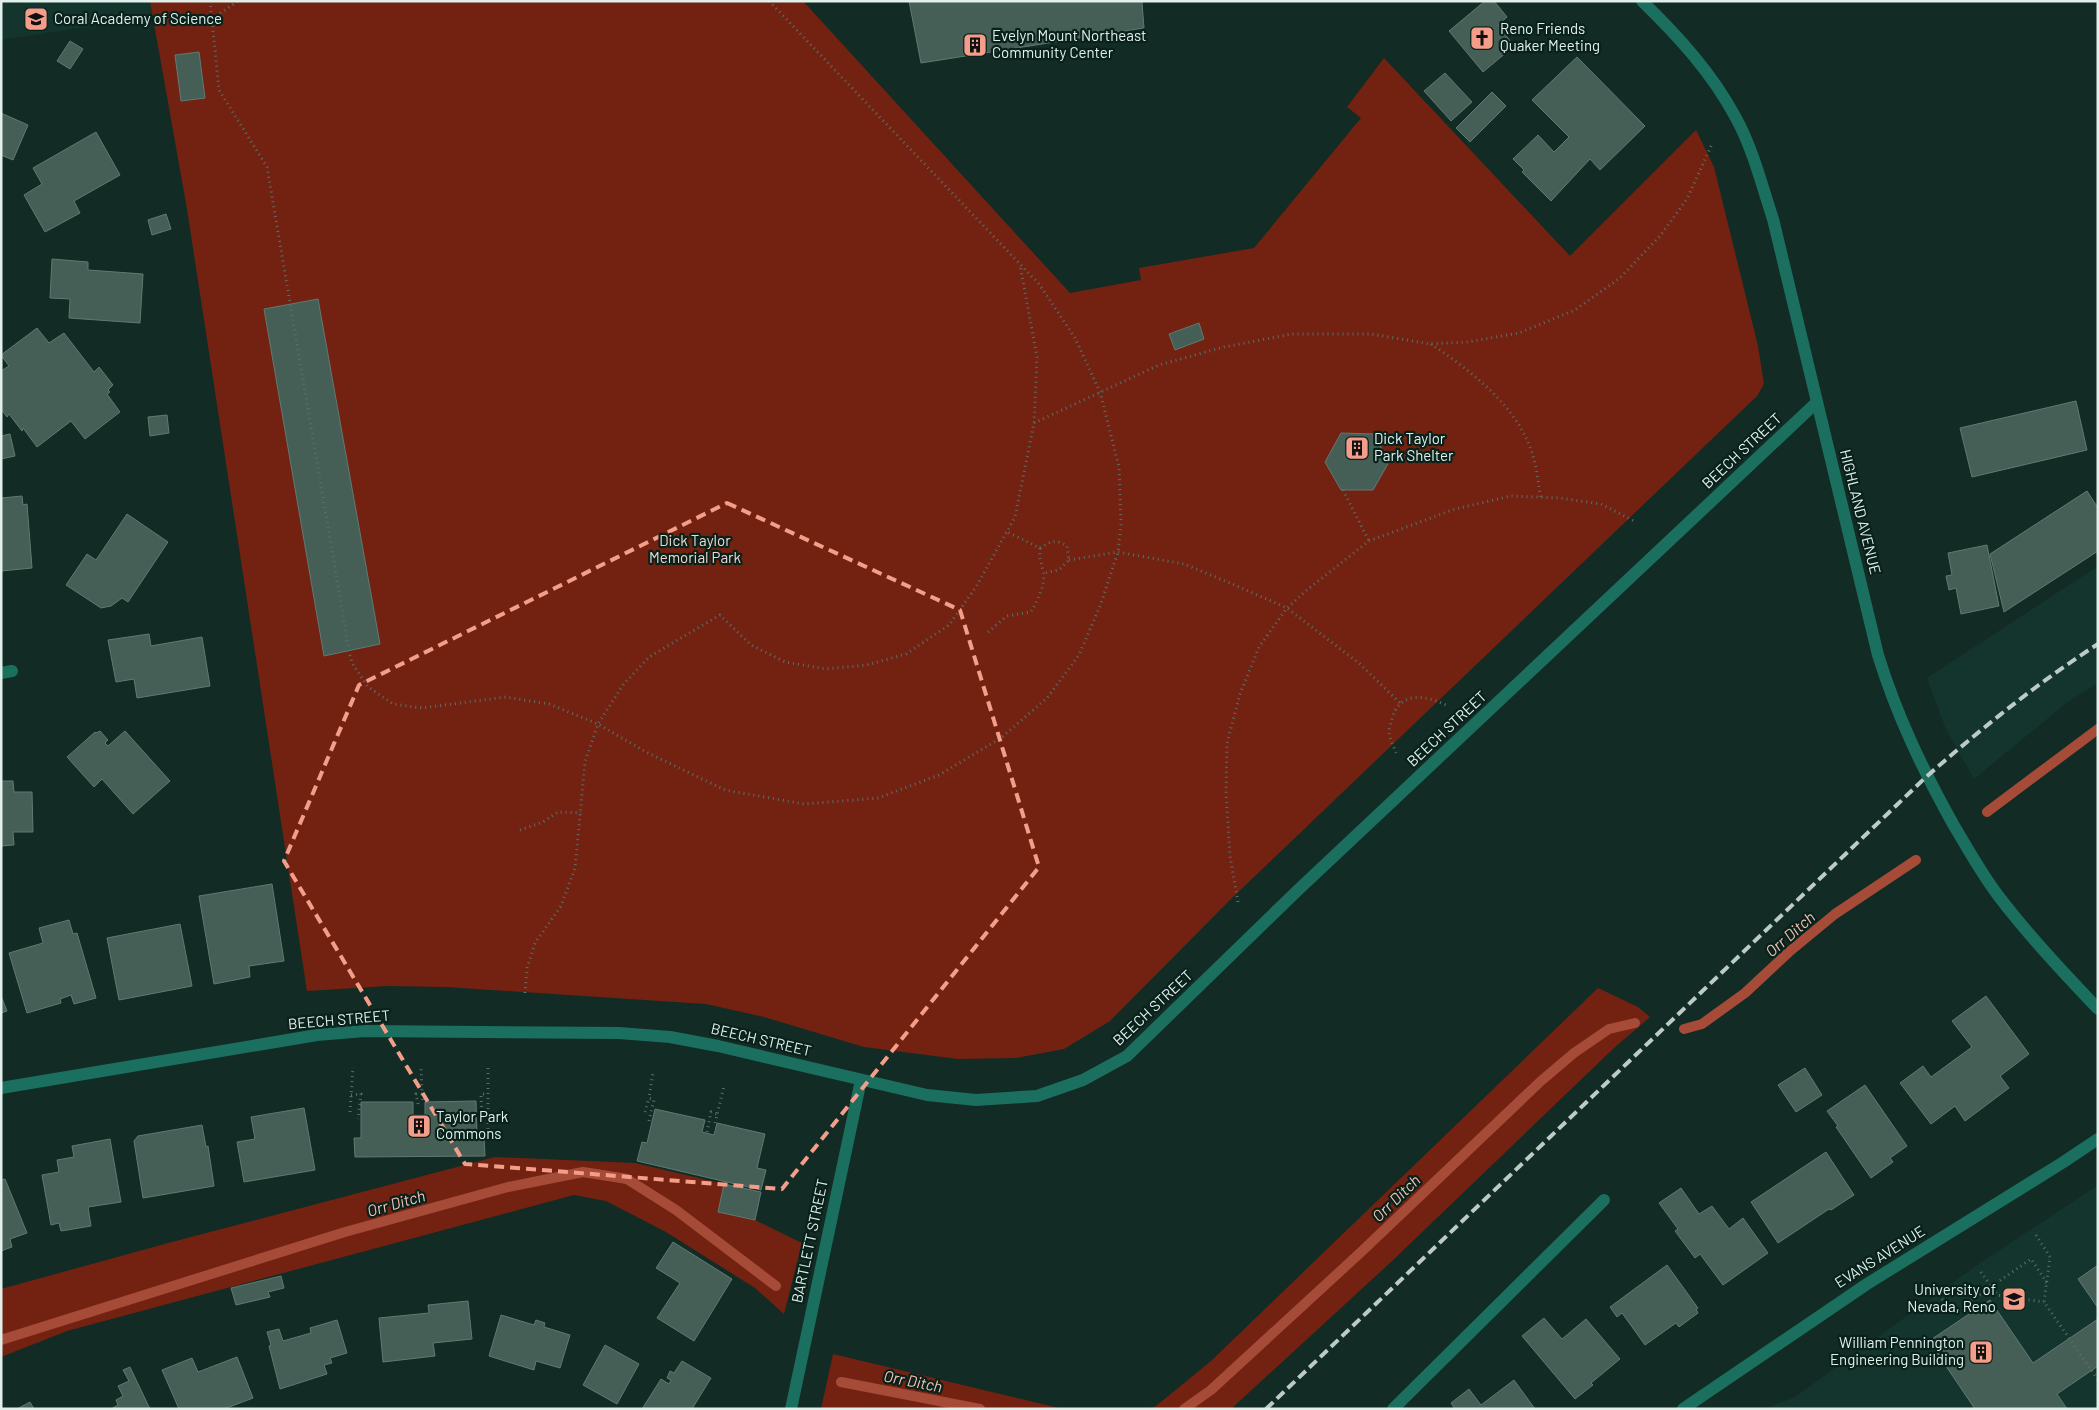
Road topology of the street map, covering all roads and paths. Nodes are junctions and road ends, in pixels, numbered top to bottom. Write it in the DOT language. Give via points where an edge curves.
graph roads {
  1 [pos="210,1"];
  2 [pos="238,1"];
  3 [pos="769,1"];
  4 [pos="1642,1"];
  5 [pos="212,19"];
  6 [pos="1712,144"];
  7 [pos="1020,264"];
  8 [pos="1430,344"];
  9 [pos="1100,392"];
  10 [pos="1817,402"];
  11 [pos="1034,423"];
  12 [pos="1343,490"];
  13 [pos="1541,498"];
  14 [pos="1636,522"];
  15 [pos="1006,532"];
  16 [pos="1369,542"];
  17 [pos="1040,548"];
  18 [pos="1118,552"];
  19 [pos="1070,560"];
  20 [pos="1044,573"];
  21 [pos="1287,608"];
  22 [pos="988,632"];
  23 [pos="1400,703"];
  24 [pos="1446,705"];
  25 [pos="598,724"];
  26 [pos="1396,753"];
  27 [pos="581,813"];
  28 [pos="520,830"];
  29 [pos="1238,902"];
  30 [pos="525,993"];
  31 [pos="2098,1009"];
  32 [pos="353,1067"];
  33 [pos="421,1068"];
  34 [pos="488,1068"];
  35 [pos="653,1072"];
  36 [pos="862,1080"];
  37 [pos="724,1086"];
  38 [pos="1,1088"];
  39 [pos="422,1094"];
  40 [pos="488,1094"];
  41 [pos="351,1095"];
  42 [pos="649,1098"];
  43 [pos="418,1104"];
  44 [pos="423,1104"];
  45 [pos="350,1112"];
  46 [pos="645,1112"];
  47 [pos="717,1114"];
  48 [pos="482,1117"];
  49 [pos="358,1119"];
  50 [pos="649,1121"];
  51 [pos="715,1123"];
  52 [pos="488,1131"];
  53 [pos="707,1132"];
  54 [pos="2098,1139"];
  55 [pos="1604,1200"];
  56 [pos="2036,1235"];
  57 [pos="1981,1272"];
  58 [pos="2047,1284"];
  59 [pos="1990,1286"];
  60 [pos="1942,1299"];
  61 [pos="2044,1302"];
  62 [pos="2098,1380"];
  63 [pos="791,1409"];
  64 [pos="1393,1409"];
  65 [pos="1683,1409"];
  1 -- 5 [label="path"];
  2 -- 5 [label="path"];
  3 -- 7 [label="path"];
  4 -- 10 [label="street, HIGHLAND AVENUE" via="1695,57 1736,118 1773,219"];
  5 -- 25 [label="path" via="219,90 267,167 352,663 368,687 393,704 422,708 506,697 549,704"];
  6 -- 8 [label="path" via="1687,199 1660,236 1620,278 1575,310 1519,333 1467,342"];
  7 -- 9 [label="path" via="1039,284 1075,338"];
  7 -- 11 [label="path" via="1037,357"];
  8 -- 9 [label="path" via="1371,334 1292,334 1224,347 1168,363"];
  8 -- 13 [label="path" via="1488,388 1519,424 1533,455"];
  9 -- 11 [label="path"];
  9 -- 18 [label="path" via="1119,467 1121,524"];
  10 -- 31 [label="street, HIGHLAND AVENUE" via="1890,696 1926,777 1998,896 2051,960"];
  10 -- 36 [label="street, BEECH STREET" via="1298,890 1127,1056 1083,1080 1037,1096 976,1100 927,1095"];
  11 -- 15 [label="path" via="1015,517"];
  12 -- 16 [label="path"];
  13 -- 14 [label="path" via="1601,504"];
  13 -- 16 [label="path" via="1511,496 1455,509"];
  15 -- 17 [label="path"];
  15 -- 25 [label="path" via="976,587 948,625 906,654 867,665 826,669 785,662 751,645 720,615 649,657 623,685"];
  16 -- 21 [label="path"];
  17 -- 19 [label="path" via="1058,540 1067,546"];
  17 -- 20 [label="path" via="1039,560"];
  18 -- 19 [label="path"];
  18 -- 21 [label="path" via="1184,564"];
  18 -- 25 [label="path" via="1079,655 1047,698 1001,738 939,775 878,798 804,804 725,790 646,752"];
  19 -- 20 [label="path" via="1059,570"];
  20 -- 22 [label="path" via="1040,597 1031,612 1008,616"];
  21 -- 23 [label="path" via="1360,664"];
  21 -- 29 [label="path" via="1260,647 1240,694 1227,743 1230,856"];
  23 -- 24 [label="path" via="1415,697 1431,698"];
  23 -- 26 [label="path" via="1389,731"];
  25 -- 27 [label="path" via="585,762"];
  27 -- 28 [label="path" via="558,812 543,822"];
  27 -- 30 [label="path" via="575,868 561,906 535,943 527,968"];
  32 -- 41 [label="path"];
  33 -- 39 [label="path"];
  34 -- 40 [label="path"];
  35 -- 42 [label="path"];
  36 -- 38 [label="street, BEECH STREET" via="670,1037 619,1033 365,1031 317,1034"];
  36 -- 63 [label="street, BARTLETT STREET"];
  37 -- 47 [label="path"];
  39 -- 43 [label="path" via="416,1094"];
  39 -- 44 [label="path"];
  40 -- 48 [label="path" via="481,1094"];
  40 -- 52 [label="path"];
  41 -- 45 [label="path"];
  41 -- 49 [label="path" via="361,1094"];
  42 -- 46 [label="path"];
  42 -- 50 [label="path" via="654,1100"];
  47 -- 51 [label="path"];
  47 -- 53 [label="path" via="711,1112"];
  54 -- 65 [label="street, EVANS AVENUE" via="1867,1284"];
  55 -- 64 [label="street"];
  56 -- 58 [label="path" via="2050,1257"];
  57 -- 59 [label="path"];
  58 -- 59 [label="path" via="2031,1259"];
  58 -- 61 [label="path"];
  59 -- 60 [label="path" via="1953,1313"];
  59 -- 61 [label="path" via="1997,1295"];
  61 -- 62 [label="path"];
}
